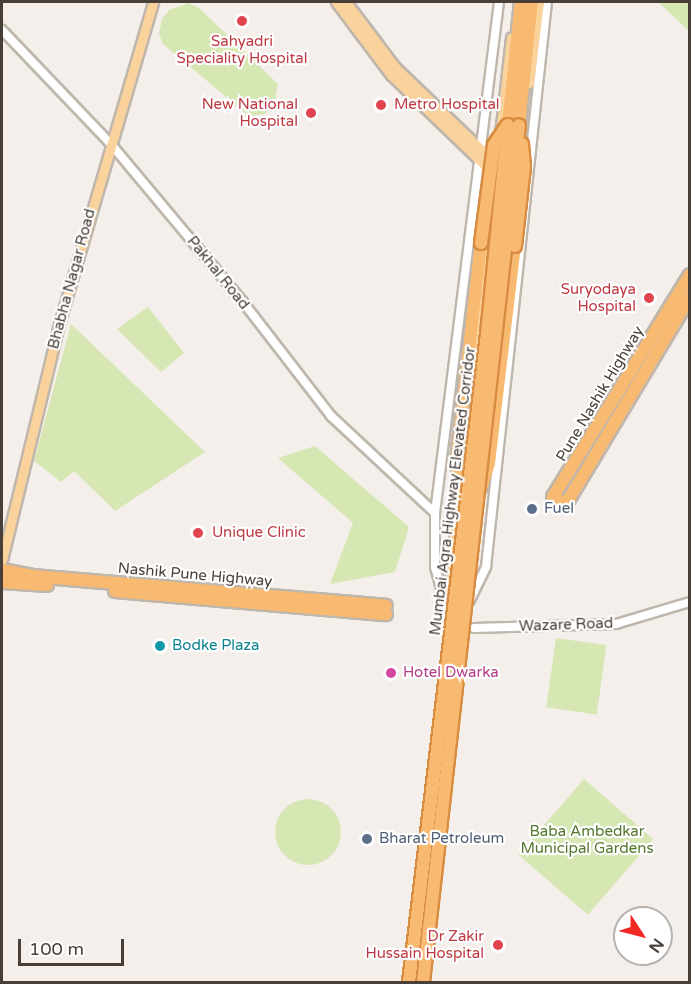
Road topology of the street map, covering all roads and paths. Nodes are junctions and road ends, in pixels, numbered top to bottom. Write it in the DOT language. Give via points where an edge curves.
graph roads {
  1 [pos="153,2"];
  2 [pos="336,2"];
  3 [pos="345,2"];
  4 [pos="499,2"];
  5 [pos="516,2"];
  6 [pos="521,2"];
  7 [pos="532,2"];
  8 [pos="539,2"];
  9 [pos="547,2"];
  10 [pos="2,30"];
  11 [pos="514,125"];
  12 [pos="110,143"];
  13 [pos="481,150"];
  14 [pos="480,161"];
  15 [pos="497,165"];
  16 [pos="495,176"];
  17 [pos="517,189"];
  18 [pos="527,199"];
  19 [pos="690,275"];
  20 [pos="690,297"];
  21 [pos="460,484"];
  22 [pos="482,486"];
  23 [pos="435,513"];
  24 [pos="2,560"];
  25 [pos="2,570"];
  26 [pos="2,582"];
  27 [pos="446,594"];
  28 [pos="470,600"];
  29 [pos="690,602"];
  30 [pos="474,628"];
  31 [pos="410,982"];
  32 [pos="423,982"];
  1 -- 12 [label="main road, Bhabha Nagar Road"];
  2 -- 14 [label="main road" via="391,75"];
  3 -- 13 [label="main road" via="395,67"];
  4 -- 13 [label="street"];
  5 -- 15 [label="main road"];
  6 -- 11 [label="highway, Mumbai Agra Highway Elevated Corridor"];
  7 -- 11 [label="highway, Mumbai Agra Highway Elevated Corridor"];
  8 -- 17 [label="main road"];
  9 -- 18 [label="street"];
  10 -- 12 [label="street, Pakhal Road"];
  11 -- 21 [label="highway, bridge" via="494,145 457,459"];
  11 -- 22 [label="highway, bridge" via="524,167 489,463"];
  11 -- 31 [label="highway, Mumbai Agra Highway Elevated Corridor, bridge"];
  11 -- 32 [label="highway, Mumbai Agra Highway Elevated Corridor, bridge"];
  12 -- 23 [label="street, Pakhal Road" via="331,416"];
  12 -- 24 [label="main road, Bhabha Nagar Road" via="59,324"];
  13 -- 14 [label="street"];
  13 -- 15 [label="main road"];
  14 -- 16 [label="main road"];
  14 -- 23 [label="street"];
  15 -- 16 [label="main road"];
  15 -- 17 [label="main road"];
  16 -- 17 [label="main road"];
  16 -- 21 [label="main road"];
  17 -- 18 [label="main road"];
  17 -- 22 [label="main road"];
  18 -- 28 [label="street" via="486,567"];
  19 -- 20 [label="highway, Pune Nashik Highway" via="553,497 566,504"];
  21 -- 27 [label="main road"];
  22 -- 28 [label="main road"];
  23 -- 27 [label="street" via="435,567"];
  25 -- 26 [label="highway, Nashik Pune Highway" via="386,610"];
  29 -- 30 [label="street, Wazare Road" via="616,624"];
}
